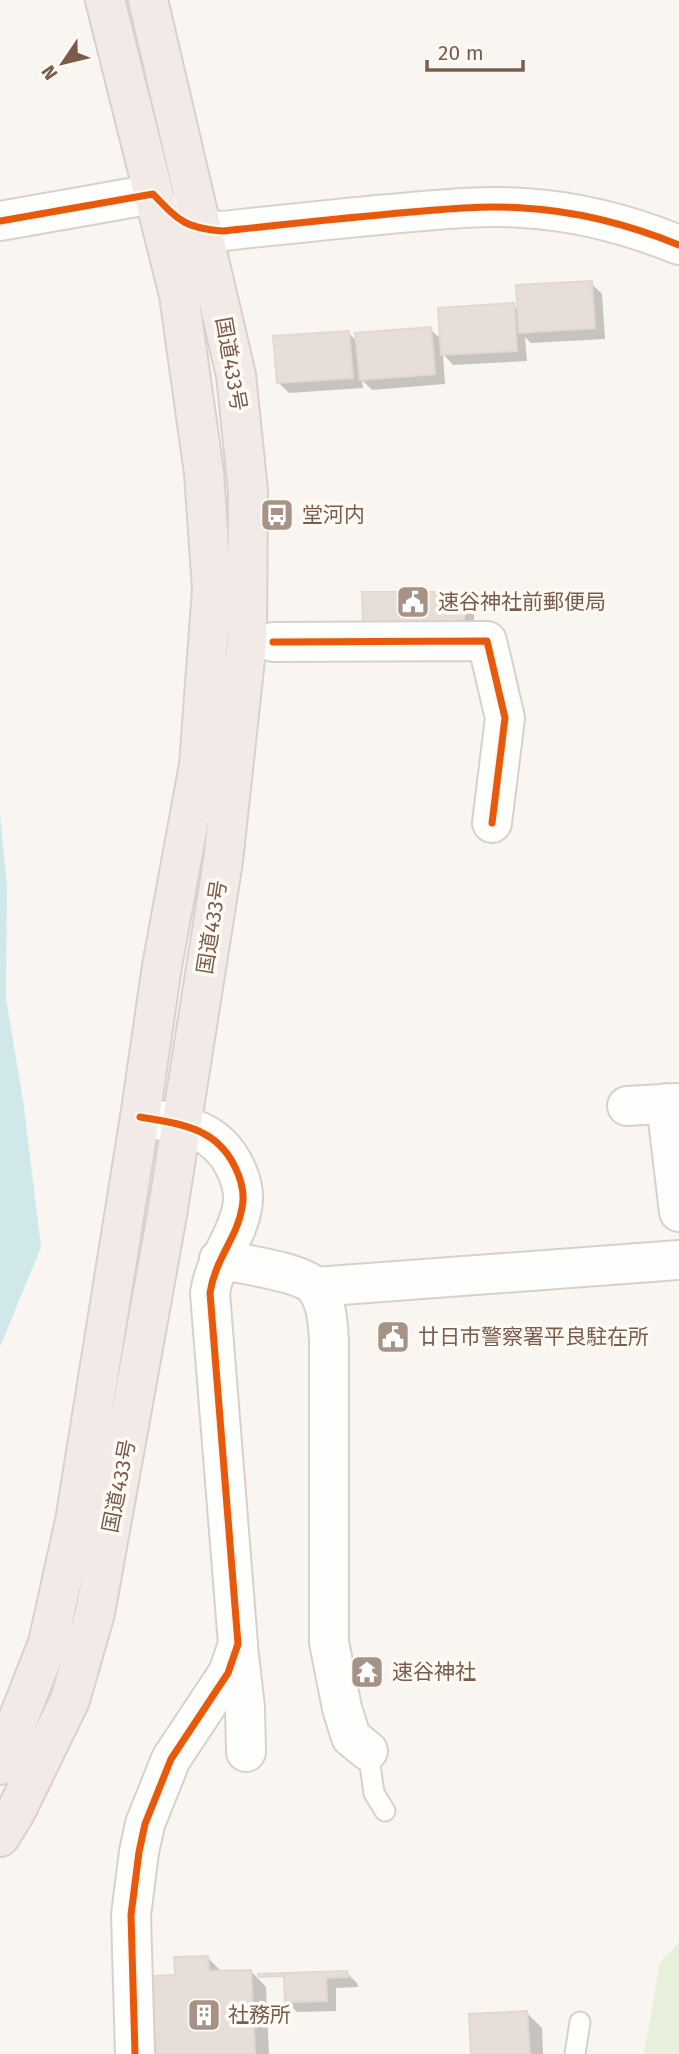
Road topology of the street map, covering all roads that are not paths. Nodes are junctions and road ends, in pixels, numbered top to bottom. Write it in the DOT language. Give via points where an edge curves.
graph roads {
  1 [pos="105,0"];
  2 [pos="148,0"];
  3 [pos="153,194"];
  4 [pos="0,221"];
  5 [pos="245,229"];
  6 [pos="203,230"];
  7 [pos="679,245"];
  8 [pos="214,273"];
  9 [pos="273,642"];
  10 [pos="492,823"];
  11 [pos="672,1103"];
  12 [pos="627,1106"];
  13 [pos="140,1117"];
  14 [pos="181,1124"];
  15 [pos="679,1212"];
  16 [pos="219,1259"];
  17 [pos="679,1260"];
  18 [pos="315,1287"];
  19 [pos="238,1644"];
  20 [pos="368,1751"];
  21 [pos="246,1752"];
  22 [pos="0,1765"];
  23 [pos="385,1811"];
  24 [pos="0,1837"];
  25 [pos="580,2022"];
  26 [pos="135,2054"];
  27 [pos="575,2054"];
  1 -- 3 [label="highway, 国道433号"];
  2 -- 6 [label="highway, 国道433号"];
  3 -- 4 [label="street"];
  3 -- 6 [label="street" via="177,218"];
  3 -- 13 [label="highway, 国道433号" via="181,309 204,473 212,589 199,765"];
  5 -- 6 [label="street"];
  5 -- 7 [label="street" via="434,210 524,208 614,223"];
  5 -- 8 [label="street" via="226,237 215,253"];
  6 -- 8 [label="highway, 国道433号"];
  8 -- 14 [label="highway, 国道433号" via="236,375 248,491 247,642 223,861"];
  9 -- 10 [label="street" via="487,641 505,719"];
  11 -- 12 [label="street"];
  11 -- 15 [label="street"];
  13 -- 14 [label="street"];
  13 -- 22 [label="highway, 国道433号" via="75,1521 48,1643"];
  14 -- 16 [label="street" via="208,1134 229,1153 241,1179 243,1207"];
  14 -- 24 [label="highway, 国道433号" via="95,1613 70,1700"];
  16 -- 18 [label="street" via="302,1277"];
  16 -- 19 [label="street" via="210,1307"];
  17 -- 18 [label="street"];
  18 -- 20 [label="street" via="323,1301 328,1341 329,1642 351,1737"];
  19 -- 21 [label="street"];
  19 -- 26 [label="street" via="228,1673 171,1759 145,1824 131,1915"];
  20 -- 23 [label="lane" via="374,1793"];
  25 -- 27 [label="lane"];
}
